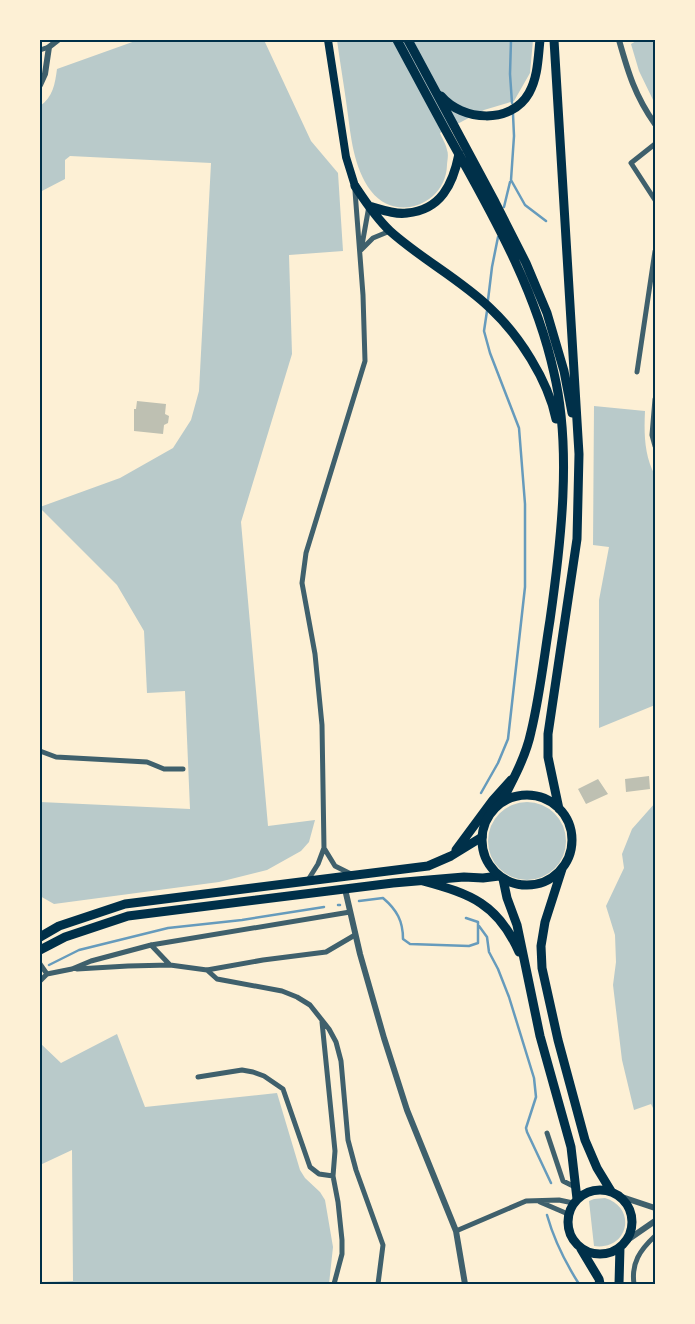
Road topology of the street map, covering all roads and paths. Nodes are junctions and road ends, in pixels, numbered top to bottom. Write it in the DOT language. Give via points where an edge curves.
graph roads {
  1 [pos="58,40"];
  2 [pos="328,40"];
  3 [pos="397,40"];
  4 [pos="408,40"];
  5 [pos="540,40"];
  6 [pos="554,40"];
  7 [pos="619,40"];
  8 [pos="49,47"];
  9 [pos="40,50"];
  10 [pos="40,85"];
  11 [pos="434,87"];
  12 [pos="655,124"];
  13 [pos="457,140"];
  14 [pos="655,144"];
  15 [pos="459,154"];
  16 [pos="355,186"];
  17 [pos="655,200"];
  18 [pos="369,206"];
  19 [pos="390,231"];
  20 [pos="360,250"];
  21 [pos="655,250"];
  22 [pos="637,372"];
  23 [pos="655,398"];
  24 [pos="655,446"];
  25 [pos="579,454"];
  26 [pos="563,456"];
  27 [pos="40,751"];
  28 [pos="183,769"];
  29 [pos="514,778"];
  30 [pos="502,803"];
  31 [pos="559,809"];
  32 [pos="482,836"];
  33 [pos="324,848"];
  34 [pos="451,856"];
  35 [pos="562,869"];
  36 [pos="353,875"];
  37 [pos="501,878"];
  38 [pos="308,880"];
  39 [pos="424,881"];
  40 [pos="345,890"];
  41 [pos="350,912"];
  42 [pos="356,935"];
  43 [pos="40,937"];
  44 [pos="151,945"];
  45 [pos="40,950"];
  46 [pos="40,964"];
  47 [pos="170,965"];
  48 [pos="72,969"];
  49 [pos="207,970"];
  50 [pos="526,970"];
  51 [pos="47,974"];
  52 [pos="40,981"];
  53 [pos="322,1018"];
  54 [pos="198,1077"];
  55 [pos="547,1133"];
  56 [pos="333,1176"];
  57 [pos="575,1187"];
  58 [pos="615,1194"];
  59 [pos="537,1200"];
  60 [pos="575,1201"];
  61 [pos="655,1208"];
  62 [pos="568,1214"];
  63 [pos="655,1221"];
  64 [pos="456,1231"];
  65 [pos="655,1236"];
  66 [pos="623,1244"];
  67 [pos="580,1248"];
  68 [pos="334,1284"];
  69 [pos="378,1284"];
  70 [pos="465,1284"];
  71 [pos="600,1284"];
  72 [pos="619,1284"];
  73 [pos="634,1284"];
  1 -- 8 [label="street"];
  2 -- 16 [label="main road" via="346,156"];
  3 -- 13 [label="main road"];
  4 -- 11 [label="main road"];
  5 -- 11 [label="main road" via="536,75 528,94 518,106 502,114 473,115 444,100"];
  6 -- 25 [label="main road"];
  7 -- 12 [label="street" via="628,76"];
  8 -- 9 [label="street"];
  8 -- 10 [label="street"];
  11 -- 13 [label="main road"];
  13 -- 15 [label="main road"];
  13 -- 25 [label="main road" via="526,263 547,313 564,371"];
  14 -- 17 [label="street" via="631,163"];
  15 -- 18 [label="main road" via="455,173 445,193 427,208 406,214"];
  15 -- 26 [label="main road" via="518,267 537,313 554,373 563,428"];
  16 -- 18 [label="main road"];
  16 -- 20 [label="street"];
  18 -- 19 [label="main road"];
  18 -- 20 [label="street"];
  19 -- 20 [label="street" via="373,238"];
  19 -- 26 [label="main road" via="490,308 518,339 538,371 554,409"];
  20 -- 33 [label="street" via="365,361 306,553 302,583 316,654 322,725"];
  21 -- 22 [label="street"];
  23 -- 24 [label="street" via="652,435"];
  25 -- 31 [label="main road" via="577,540 548,734 548,757"];
  26 -- 29 [label="main road" via="560,535 548,634 531,732"];
  27 -- 28 [label="street" via="56,757 147,762 164,769"];
  29 -- 30 [label="main road"];
  29 -- 34 [label="main road" via="493,800"];
  30 -- 31 [label="main road" via="516,796 532,795"];
  30 -- 32 [label="main road" via="485,823"];
  31 -- 35 [label="main road" via="569,824 572,842"];
  32 -- 34 [label="main road"];
  32 -- 37 [label="main road" via="486,859"];
  33 -- 36 [label="street" via="335,866"];
  33 -- 38 [label="street"];
  34 -- 36 [label="main road" via="428,866"];
  35 -- 37 [label="main road" via="549,879 534,884 518,884"];
  35 -- 58 [label="main road" via="545,922 542,968 585,1140 597,1168"];
  36 -- 38 [label="main road"];
  37 -- 39 [label="main road"];
  37 -- 50 [label="main road" via="517,926"];
  38 -- 43 [label="main road" via="125,904 59,926"];
  39 -- 40 [label="main road"];
  39 -- 50 [label="main road" via="474,898 499,917"];
  40 -- 41 [label="street"];
  40 -- 45 [label="main road" via="128,916 65,937"];
  41 -- 42 [label="street"];
  41 -- 44 [label="street"];
  42 -- 49 [label="street" via="326,952"];
  42 -- 64 [label="street" via="406,1110"];
  44 -- 47 [label="street"];
  44 -- 48 [label="street"];
  46 -- 51 [label="street"];
  47 -- 48 [label="street"];
  47 -- 49 [label="street"];
  48 -- 51 [label="street"];
  49 -- 53 [label="street" via="217,980 274,989 297,997"];
  50 -- 57 [label="main road" via="540,1036 571,1146"];
  51 -- 52 [label="street"];
  53 -- 56 [label="street" via="334,1151"];
  53 -- 69 [label="street" via="336,1042 341,1061 348,1140 383,1245"];
  54 -- 56 [label="street" via="242,1070 264,1076 283,1089 310,1168 319,1174"];
  55 -- 57 [label="street" via="563,1181"];
  56 -- 68 [label="street" via="342,1254"];
  57 -- 60 [label="main road"];
  58 -- 60 [label="main road" via="592,1190"];
  58 -- 61 [label="street"];
  58 -- 66 [label="main road" via="626,1203 631,1217 630,1232"];
  59 -- 60 [label="street"];
  59 -- 62 [label="street"];
  59 -- 64 [label="street" via="526,1201"];
  60 -- 62 [label="main road"];
  62 -- 67 [label="main road" via="569,1233"];
  63 -- 66 [label="street"];
  64 -- 70 [label="street"];
  65 -- 73 [label="street" via="636,1257"];
  66 -- 67 [label="main road" via="611,1253 600,1255"];
  66 -- 72 [label="main road"];
  67 -- 71 [label="main road"];
}
